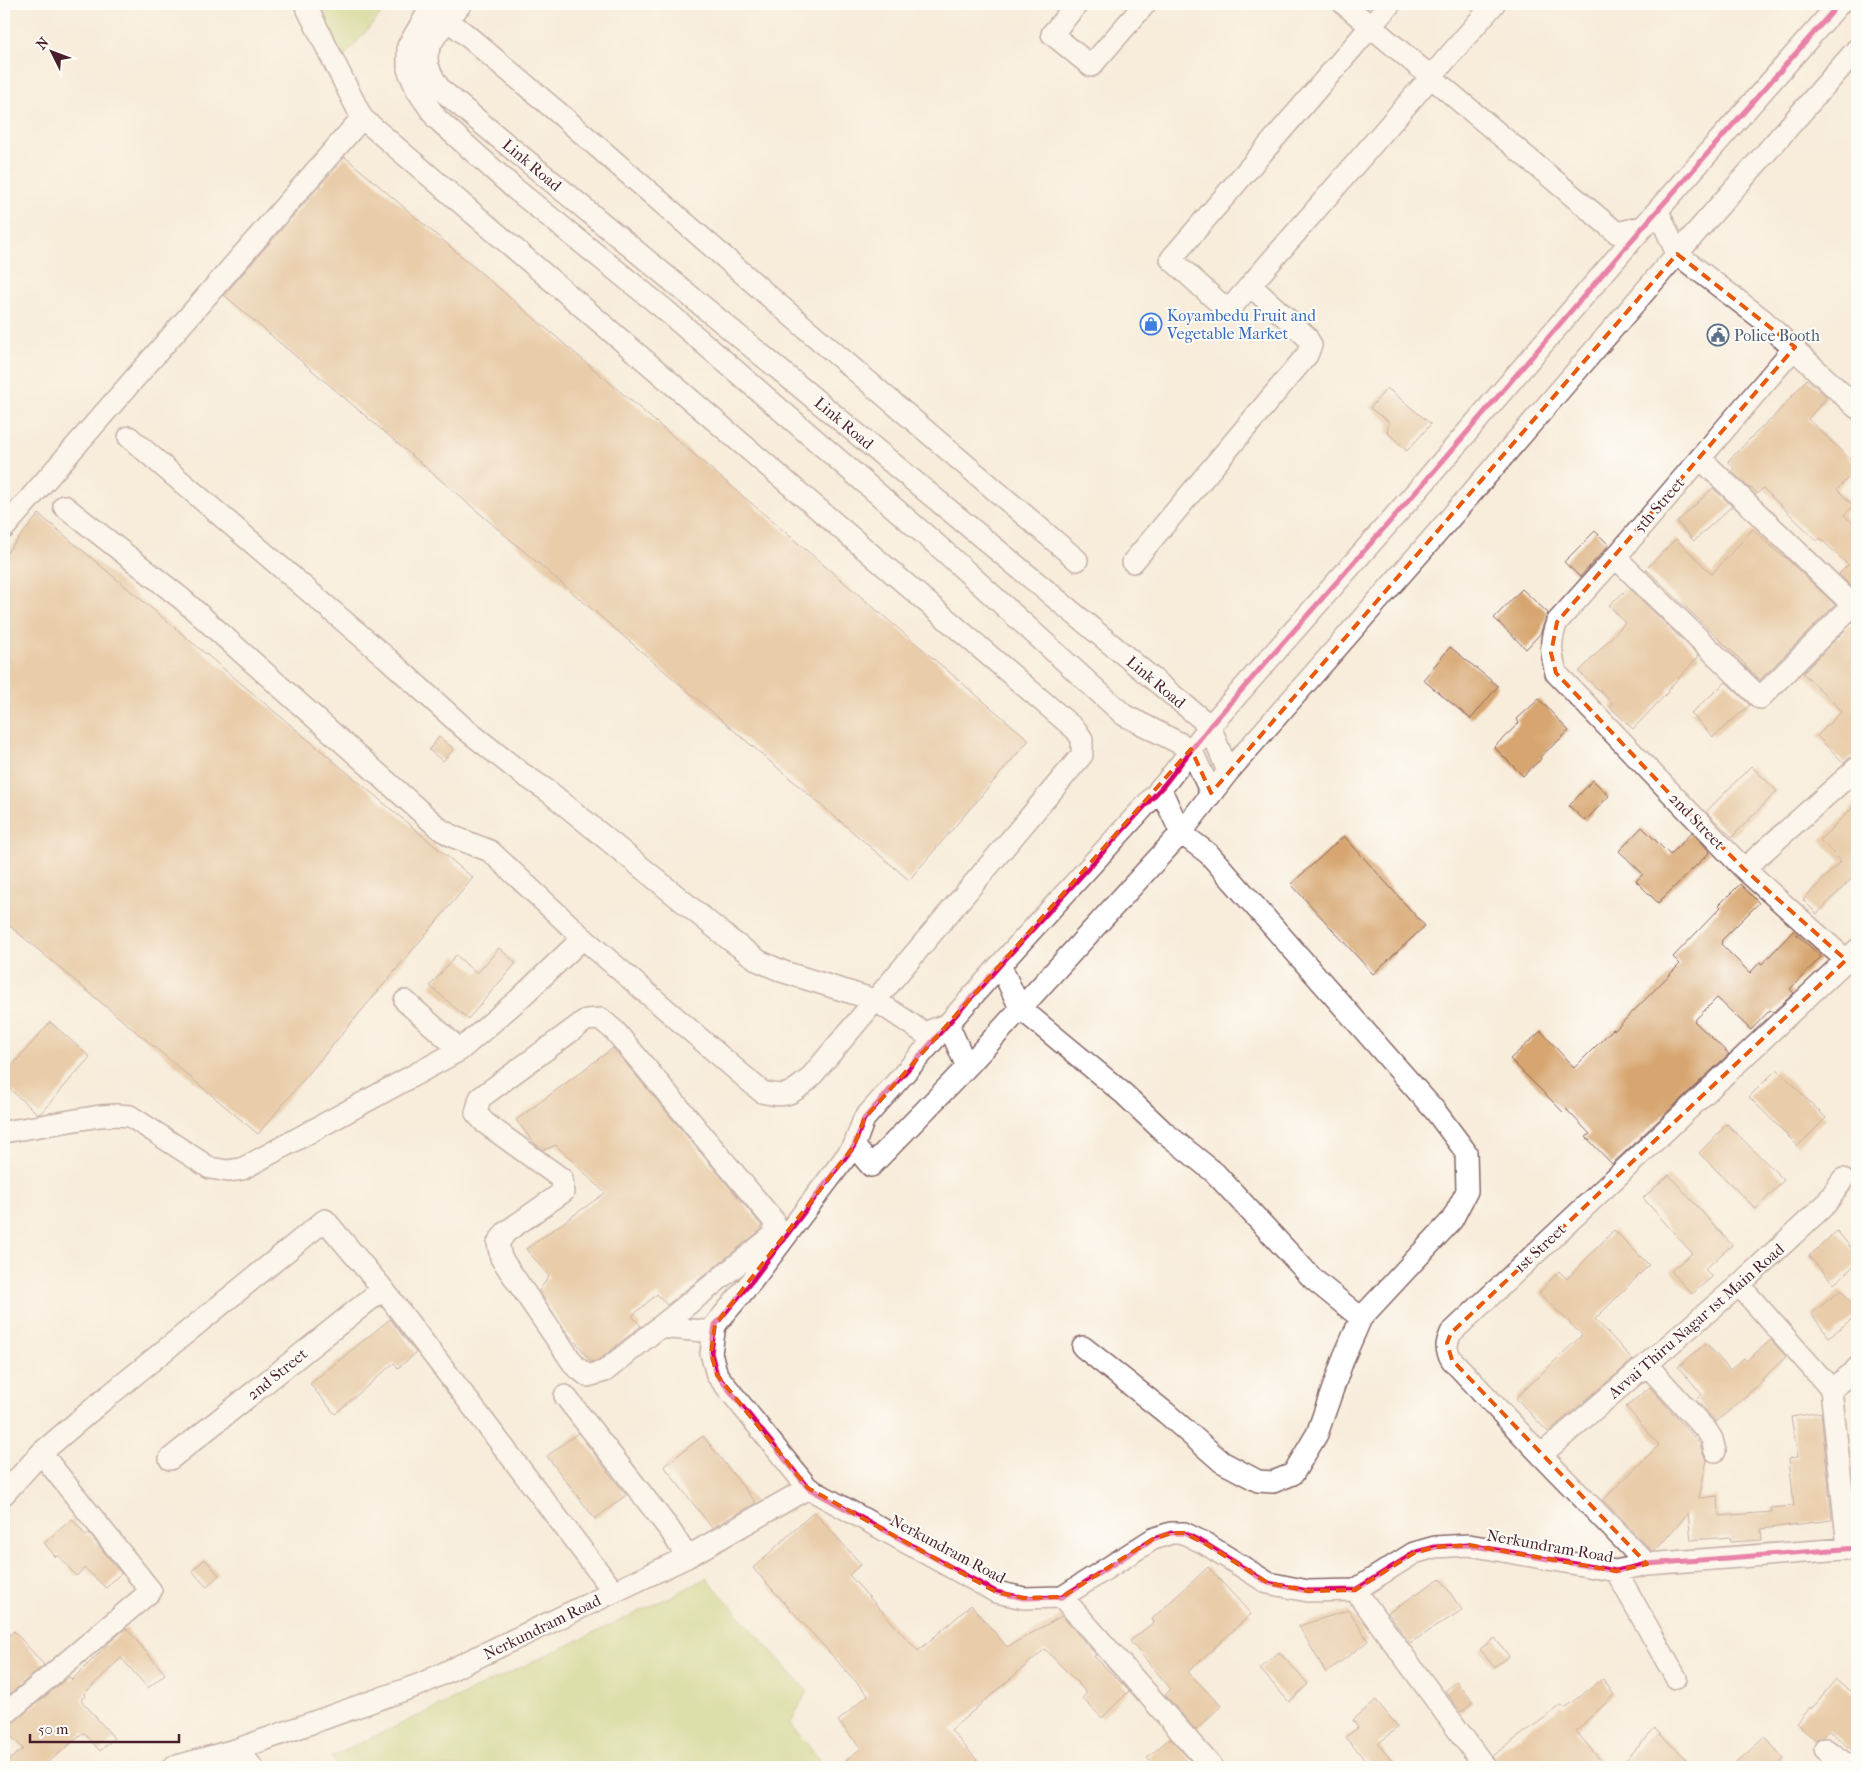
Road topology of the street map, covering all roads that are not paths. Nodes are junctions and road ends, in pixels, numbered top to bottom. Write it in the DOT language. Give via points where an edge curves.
graph roads {
  1 [pos="305,4"];
  2 [pos="1077,4"];
  3 [pos="1145,4"];
  4 [pos="1344,4"];
  5 [pos="1390,4"];
  6 [pos="1494,4"];
  7 [pos="1839,4"];
  8 [pos="431,6"];
  9 [pos="455,12"];
  10 [pos="1371,26"];
  11 [pos="1857,48"];
  12 [pos="1430,77"];
  13 [pos="362,118"];
  14 [pos="1658,211"];
  15 [pos="1643,227"];
  16 [pos="1677,254"];
  17 [pos="1251,286"];
  18 [pos="1794,348"];
  19 [pos="1854,398"];
  20 [pos="129,438"];
  21 [pos="1700,458"];
  22 [pos="64,506"];
  23 [pos="4,528"];
  24 [pos="1615,557"];
  25 [pos="1077,560"];
  26 [pos="1132,562"];
  27 [pos="1855,607"];
  28 [pos="1556,673"];
  29 [pos="1210,726"];
  30 [pos="1191,749"];
  31 [pos="1857,768"];
  32 [pos="1228,772"];
  33 [pos="1160,788"];
  34 [pos="1211,793"];
  35 [pos="1180,833"];
  36 [pos="1744,870"];
  37 [pos="583,938"];
  38 [pos="1852,955"];
  39 [pos="1000,965"];
  40 [pos="875,1000"];
  41 [pos="405,1001"];
  42 [pos="1020,1008"];
  43 [pos="948,1024"];
  44 [pos="460,1050"];
  45 [pos="967,1067"];
  46 [pos="4,1132"];
  47 [pos="854,1146"];
  48 [pos="1843,1179"];
  49 [pos="736,1266"];
  50 [pos="752,1282"];
  51 [pos="1740,1285"];
  52 [pos="383,1289"];
  53 [pos="1361,1318"];
  54 [pos="660,1328"];
  55 [pos="714,1332"];
  56 [pos="1083,1348"];
  57 [pos="1647,1365"];
  58 [pos="1857,1368"];
  59 [pos="1831,1389"];
  60 [pos="565,1396"];
  61 [pos="1715,1451"];
  62 [pos="42,1453"];
  63 [pos="1541,1455"];
  64 [pos="170,1459"];
  65 [pos="808,1488"];
  66 [pos="4,1494"];
  67 [pos="1852,1548"];
  68 [pos="687,1556"];
  69 [pos="1647,1564"];
  70 [pos="1616,1571"];
  71 [pos="1355,1590"];
  72 [pos="614,1592"];
  73 [pos="1062,1597"];
  74 [pos="1676,1678"];
  75 [pos="4,1715"];
  76 [pos="238,1749"];
  77 [pos="1825,1749"];
  78 [pos="173,1767"];
  79 [pos="252,1767"];
  80 [pos="1212,1767"];
  81 [pos="1485,1767"];
  82 [pos="1850,1767"];
  1 -- 13 [label="street"];
  2 -- 3 [label="street" via="1052,34 1091,66"];
  4 -- 10 [label="street"];
  5 -- 10 [label="street"];
  6 -- 12 [label="street"];
  7 -- 14 [label="street"];
  8 -- 9 [label="street"];
  8 -- 30 [label="street" via="408,46 408,69 436,120 664,309 945,552 1124,715"];
  9 -- 25 [label="street" via="561,115"];
  9 -- 29 [label="street, Link Road" via="430,45 427,56 428,66 440,89"];
  10 -- 12 [label="street"];
  10 -- 17 [label="street" via="1171,259 1228,312"];
  11 -- 16 [label="street"];
  12 -- 15 [label="street" via="1616,233"];
  12 -- 17 [label="street"];
  13 -- 23 [label="street"];
  13 -- 40 [label="street" via="1076,730 1082,739 1082,755"];
  14 -- 15 [label="street"];
  14 -- 16 [label="street"];
  15 -- 29 [label="street"];
  16 -- 18 [label="street" via="1762,319"];
  16 -- 32 [label="street"];
  17 -- 26 [label="street" via="1306,336 1311,346 1307,355"];
  18 -- 19 [label="street"];
  18 -- 21 [label="street, 5th Street"];
  20 -- 40 [label="street" via="464,728 548,791 729,940 784,972"];
  21 -- 24 [label="street, 5th Street"];
  21 -- 27 [label="street"];
  22 -- 37 [label="street" via="182,599 440,829 490,851"];
  24 -- 27 [label="street" via="1760,698"];
  24 -- 28 [label="street, 5th Street" via="1557,622 1551,636"];
  28 -- 36 [label="street, 2nd Street"];
  29 -- 30 [label="street"];
  29 -- 32 [label="street, Link Road"];
  30 -- 33 [label="street"];
  30 -- 34 [label="street"];
  31 -- 36 [label="street"];
  32 -- 34 [label="street"];
  33 -- 35 [label="street"];
  33 -- 39 [label="street"];
  34 -- 35 [label="street"];
  35 -- 42 [label="street"];
  35 -- 53 [label="street" via="1209,854 1436,1112 1466,1152 1466,1191 1452,1220"];
  36 -- 38 [label="street, 2nd Street"];
  37 -- 40 [label="street" via="762,1092 779,1096 790,1094 809,1079"];
  37 -- 44 [label="street"];
  38 -- 63 [label="street, 1st Street" via="1451,1332 1446,1343 1452,1360"];
  39 -- 42 [label="street"];
  39 -- 43 [label="street"];
  40 -- 43 [label="street" via="924,1033"];
  41 -- 44 [label="street"];
  42 -- 45 [label="street"];
  42 -- 53 [label="street" via="1215,1173 1313,1279"];
  43 -- 45 [label="street"];
  43 -- 47 [label="street" via="864,1119"];
  44 -- 46 [label="street" via="242,1169 210,1168 130,1116 100,1116"];
  45 -- 47 [label="street" via="871,1166"];
  47 -- 50 [label="street"];
  48 -- 51 [label="street, Avvai Thiru Nagar 1st Main Road" via="1826,1204"];
  49 -- 50 [label="street"];
  49 -- 54 [label="street"];
  49 -- 54 [label="street" via="774,1235 774,1221 615,1031 601,1019 586,1020 480,1098 476,1113 485,1123 562,1179 563,1192 506,1232 498,1243 501,1258 575,1366 588,1376 605,1371"];
  50 -- 55 [label="street" via="715,1325"];
  51 -- 57 [label="street, Avvai Thiru Nagar 1st Main Road"];
  51 -- 59 [label="street"];
  52 -- 62 [label="street" via="325,1220"];
  52 -- 64 [label="street, 2nd Street"];
  52 -- 72 [label="street"];
  53 -- 56 [label="street" via="1317,1434 1293,1474 1273,1482 1258,1481 1222,1462"];
  54 -- 55 [label="street"];
  55 -- 65 [label="street" via="711,1353 717,1375"];
  57 -- 61 [label="street" via="1707,1431"];
  57 -- 63 [label="street, Avvai Thiru Nagar 1st Main Road"];
  58 -- 59 [label="street"];
  59 -- 67 [label="street"];
  60 -- 68 [label="street"];
  62 -- 66 [label="street"];
  62 -- 75 [label="street" via="151,1591"];
  63 -- 69 [label="street, 1st Street"];
  65 -- 68 [label="street, Nerkundram Road"];
  65 -- 73 [label="street, Nerkundram Road" via="996,1592 1024,1598"];
  67 -- 69 [label="street, Nerkundram Road"];
  68 -- 72 [label="street, Nerkundram Road"];
  69 -- 70 [label="street, Nerkundram Road"];
  70 -- 71 [label="street, Nerkundram Road" via="1469,1545 1435,1547 1414,1553"];
  70 -- 74 [label="street"];
  71 -- 73 [label="street" via="1308,1591 1268,1583 1206,1544 1184,1533 1170,1533 1153,1539"];
  71 -- 81 [label="street"];
  72 -- 76 [label="street, Nerkundram Road" via="421,1684"];
  73 -- 80 [label="street"];
  76 -- 78 [label="street, Nerkundram Road"];
  76 -- 79 [label="street"];
  77 -- 82 [label="street"];
}
